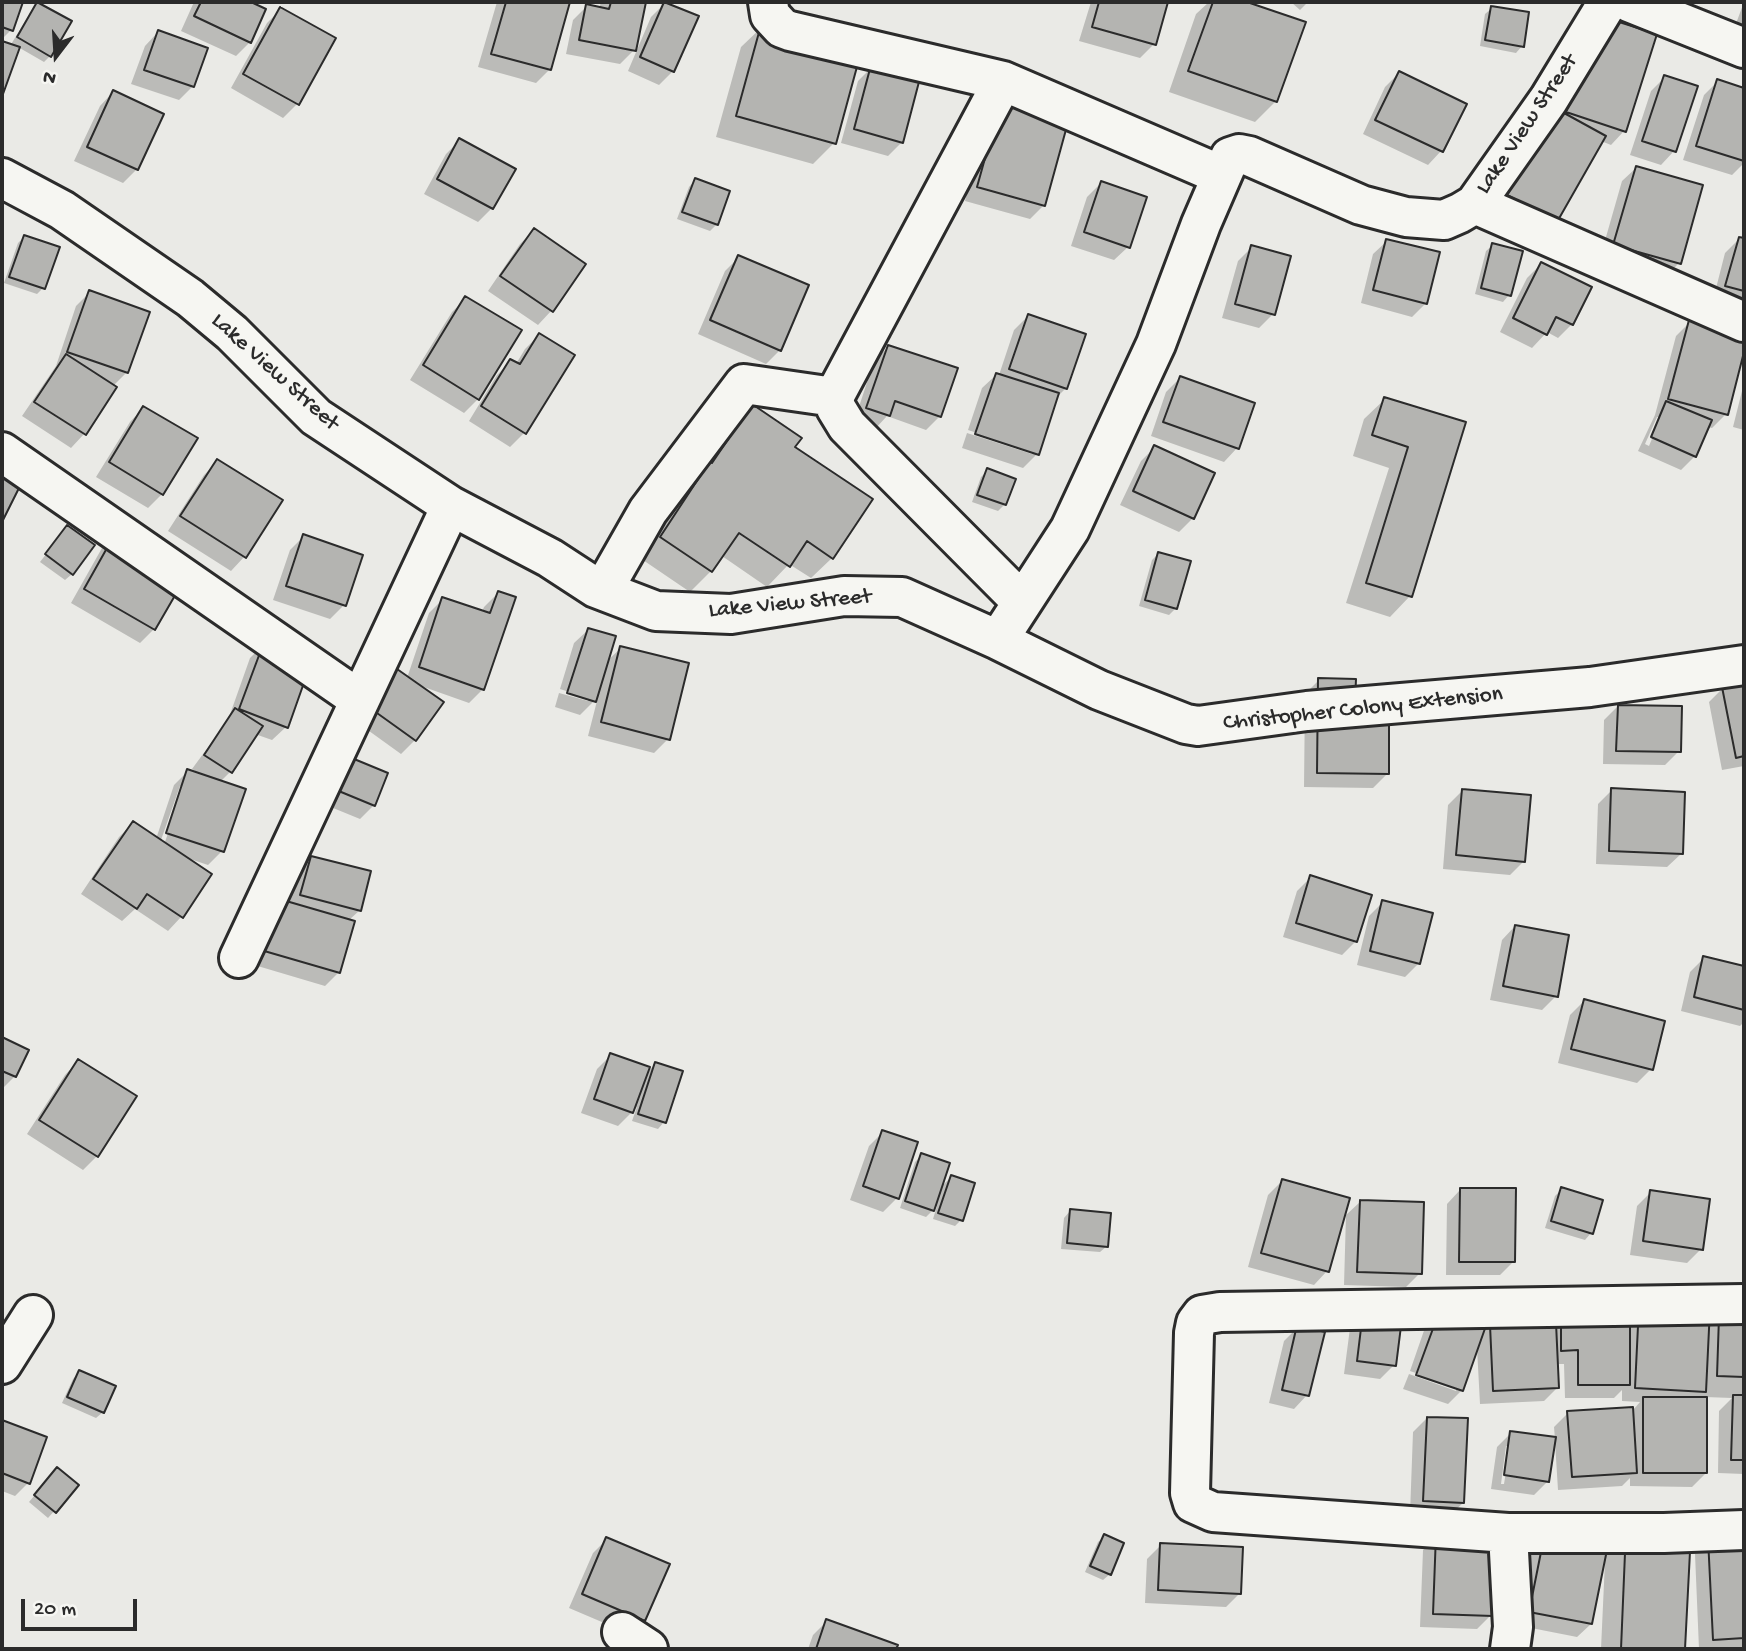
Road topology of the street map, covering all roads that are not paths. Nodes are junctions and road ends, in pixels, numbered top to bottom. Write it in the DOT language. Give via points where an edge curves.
graph roads {
  1 [pos="768,2"];
  2 [pos="1608,2"];
  3 [pos="1629,2"];
  4 [pos="1744,48"];
  5 [pos="1003,81"];
  6 [pos="1221,175"];
  7 [pos="2,178"];
  8 [pos="1475,204"];
  9 [pos="1744,323"];
  10 [pos="834,397"];
  11 [pos="2,452"];
  12 [pos="451,506"];
  13 [pos="603,590"];
  14 [pos="1021,602"];
  15 [pos="998,640"];
  16 [pos="1744,665"];
  17 [pos="360,700"];
  18 [pos="239,958"];
  19 [pos="1744,1304"];
  20 [pos="33,1315"];
  21 [pos="2,1364"];
  22 [pos="1744,1530"];
  23 [pos="1508,1533"];
  24 [pos="1510,1649"];
  1 -- 5 [label="street" via="769,15 790,31"];
  2 -- 8 [label="street, Lake View Street" via="1549,99"];
  3 -- 4 [label="street"];
  5 -- 6 [label="street"];
  5 -- 10 [label="street"];
  6 -- 8 [label="street, Lake View Street" via="1230,157 1239,154 1361,205 1406,217 1444,220"];
  6 -- 14 [label="street, Lake View Street" via="1156,344 1070,529"];
  7 -- 12 [label="street, Lake View Street" via="62,210 190,298 316,417"];
  8 -- 9 [label="street"];
  10 -- 13 [label="street" via="744,384 648,511"];
  10 -- 14 [label="street" via="847,426"];
  11 -- 17 [label="street"];
  12 -- 13 [label="street, Lake View Street"];
  12 -- 17 [label="street"];
  13 -- 15 [label="street, Lake View Street" via="656,611 731,614 844,596 902,597"];
  14 -- 15 [label="street, Lake View Street"];
  15 -- 16 [label="street, Christopher Colony Extension" via="1099,690 1198,726 1307,711 1590,687"];
  17 -- 18 [label="street"];
  19 -- 23 [label="street" via="1220,1312 1198,1320 1190,1493 1199,1507 1213,1512"];
  20 -- 21 [label="street"];
  22 -- 23 [label="street"];
  23 -- 24 [label="street"];
}
